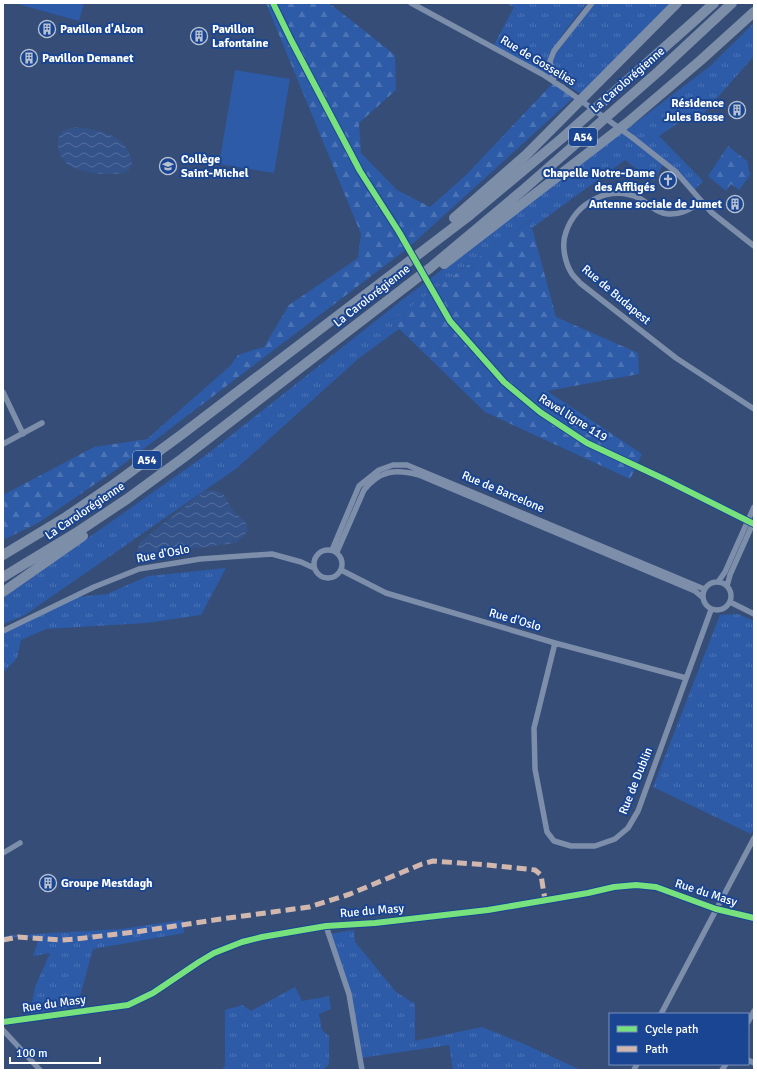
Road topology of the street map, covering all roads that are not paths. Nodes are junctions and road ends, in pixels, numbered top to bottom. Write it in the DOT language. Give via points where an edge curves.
graph roads {
  1 [pos="411,3"];
  2 [pos="592,3"];
  3 [pos="677,3"];
  4 [pos="714,3"];
  5 [pos="732,3"];
  6 [pos="754,12"];
  7 [pos="554,82"];
  8 [pos="701,202"];
  9 [pos="438,239"];
  10 [pos="754,246"];
  11 [pos="430,268"];
  12 [pos="3,392"];
  13 [pos="754,409"];
  14 [pos="42,423"];
  15 [pos="23,434"];
  16 [pos="3,444"];
  17 [pos="127,499"];
  18 [pos="754,507"];
  19 [pos="754,521"];
  20 [pos="20,545"];
  21 [pos="3,548"];
  22 [pos="334,551"];
  23 [pos="3,555"];
  24 [pos="314,568"];
  25 [pos="341,570"];
  26 [pos="3,577"];
  27 [pos="718,582"];
  28 [pos="727,586"];
  29 [pos="704,589"];
  30 [pos="3,592"];
  31 [pos="702,597"];
  32 [pos="730,602"];
  33 [pos="711,610"];
  34 [pos="754,614"];
  35 [pos="3,632"];
  36 [pos="555,643"];
  37 [pos="686,678"];
  38 [pos="754,838"];
  39 [pos="20,843"];
  40 [pos="3,853"];
  41 [pos="716,909"];
  42 [pos="754,918"];
  43 [pos="326,926"];
  44 [pos="754,1011"];
  45 [pos="662,1013"];
  46 [pos="749,1020"];
  47 [pos="3,1022"];
  48 [pos="3,1030"];
  49 [pos="40,1070"];
  50 [pos="362,1070"];
  1 -- 7 [label="street, Rue de Gosselies"];
  2 -- 7 [label="street" via="554,51 550,61"];
  3 -- 9 [label="highway" via="526,155 447,225"];
  4 -- 9 [label="highway, La Carolorégienne / A54" via="555,144"];
  5 -- 11 [label="highway, La Carolorégienne / A54" via="518,195"];
  6 -- 11 [label="highway" via="627,123 446,264"];
  7 -- 8 [label="street, Rue de Gosselies, bridge" via="676,172"];
  8 -- 10 [label="street, Rue de Gosselies"];
  8 -- 13 [label="street, Rue de Budapest" via="686,212 668,214 660,212 631,194 602,195 590,201 570,221 565,234 564,249 567,263 572,274 580,282 638,329 692,369"];
  9 -- 20 [label="highway, La Carolorégienne / A54" via="181,435 66,517"];
  11 -- 17 [label="highway, La Carolorégienne / A54"];
  12 -- 15 [label="street"];
  14 -- 15 [label="street"];
  15 -- 16 [label="street"];
  17 -- 26 [label="highway, La Carolorégienne / A54"];
  17 -- 30 [label="highway" via="114,514"];
  18 -- 27 [label="street"];
  19 -- 28 [label="street"];
  20 -- 21 [label="highway"];
  20 -- 23 [label="highway, La Carolorégienne / A54"];
  22 -- 24 [label="street" via="326,549 318,554"];
  22 -- 25 [label="street" via="342,560"];
  22 -- 29 [label="street, Rue de Barcelone" via="359,486 378,470 393,465 407,465"];
  22 -- 31 [label="street, Rue de Barcelone" via="364,490 371,482 381,475 394,471 406,472 695,590"];
  24 -- 25 [label="street" via="320,576 330,578"];
  24 -- 35 [label="street, Rue d'Oslo" via="272,554 200,559 138,569 36,614"];
  25 -- 36 [label="street, Rue d'Oslo" via="386,593"];
  27 -- 28 [label="street"];
  27 -- 29 [label="street" via="710,583"];
  28 -- 32 [label="street" via="731,593"];
  29 -- 31 [label="street"];
  31 -- 33 [label="street" via="705,605"];
  32 -- 33 [label="street" via="720,610"];
  32 -- 34 [label="street"];
  33 -- 37 [label="street, Rue de Dublin"];
  36 -- 37 [label="street, Rue d'Oslo"];
  36 -- 37 [label="street, Rue de Dublin" via="534,728 535,769 547,832 554,841 571,846 595,846 615,839 628,828 638,811"];
  38 -- 41 [label="street"];
  39 -- 40 [label="street"];
  41 -- 42 [label="street, Rue du Masy"];
  41 -- 43 [label="street, Rue du Masy" via="656,888 626,885 488,910"];
  41 -- 45 [label="street"];
  43 -- 47 [label="street, Rue du Masy" via="262,937 228,947 198,962 153,993 128,1005"];
  43 -- 50 [label="street" via="349,994"];
  44 -- 46 [label="street"];
  48 -- 49 [label="street"];
}
